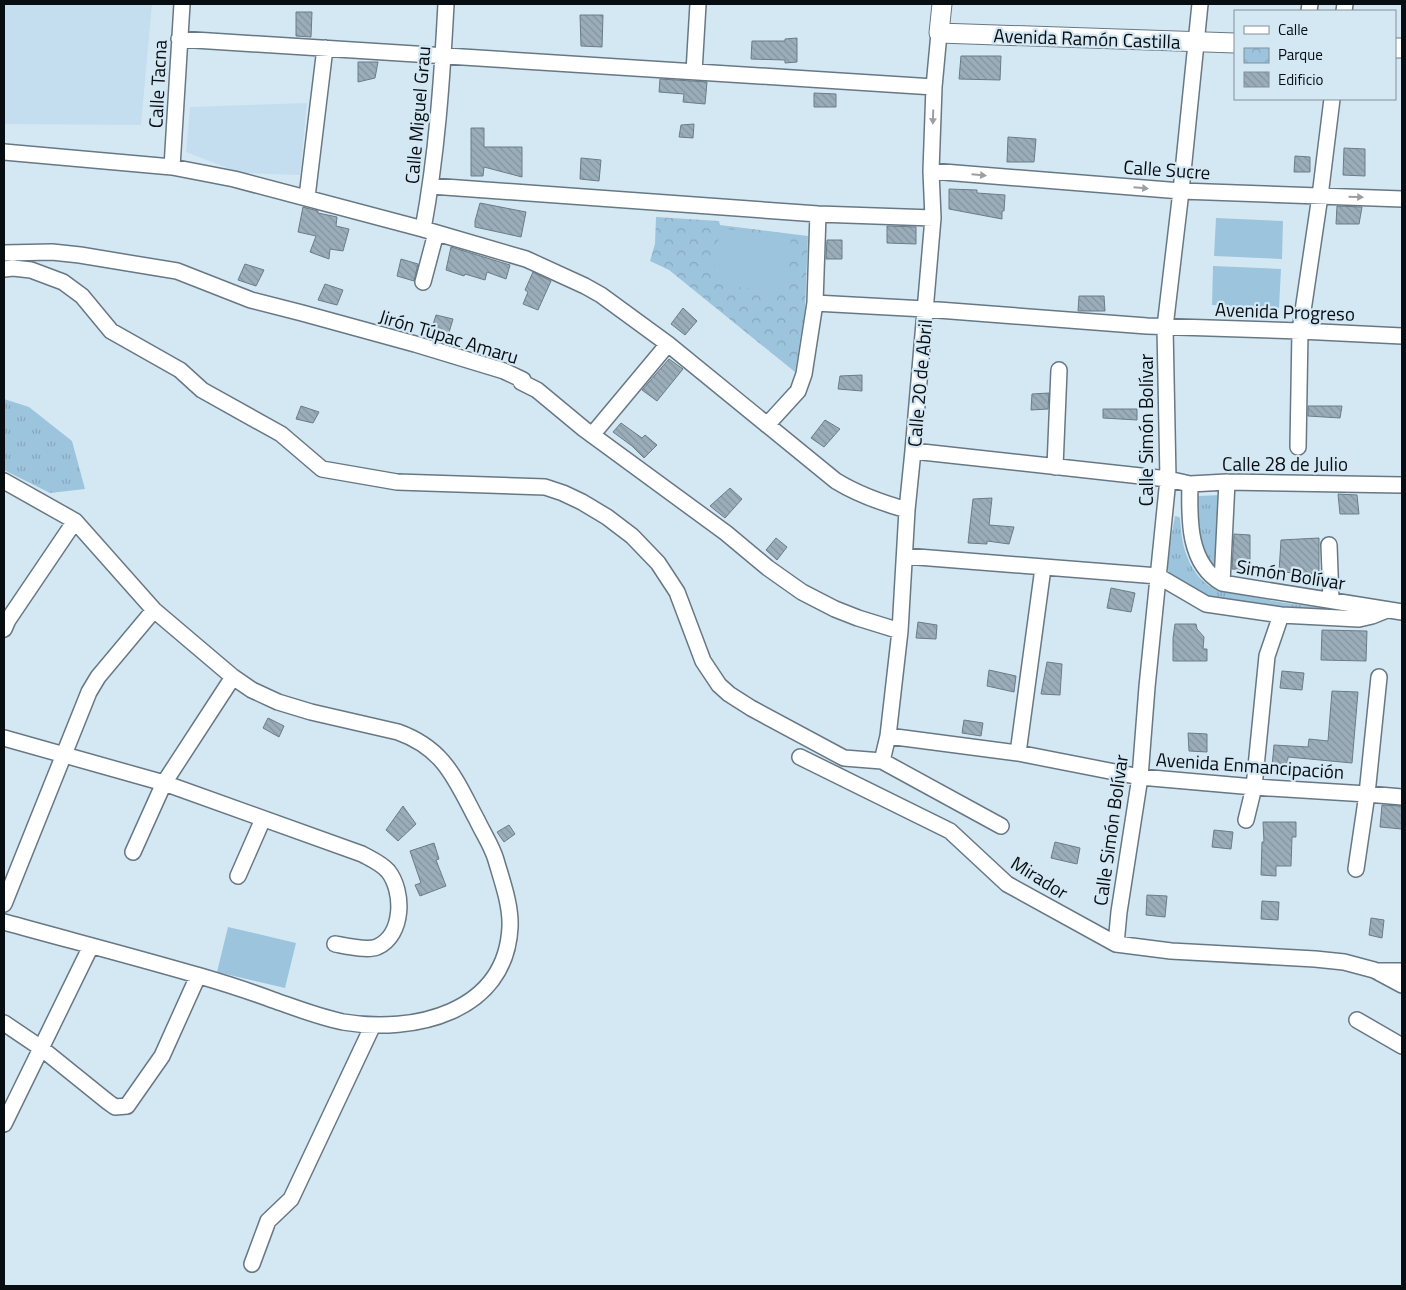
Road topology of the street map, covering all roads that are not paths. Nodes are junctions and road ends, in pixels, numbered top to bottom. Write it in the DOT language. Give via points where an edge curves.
graph roads {
  1 [pos="182,4"];
  2 [pos="446,4"];
  3 [pos="698,4"];
  4 [pos="942,4"];
  5 [pos="1200,4"];
  6 [pos="939,33"];
  7 [pos="179,39"];
  8 [pos="1196,41"];
  9 [pos="1234,43"];
  10 [pos="325,48"];
  11 [pos="443,56"];
  12 [pos="694,72"];
  13 [pos="934,87"];
  14 [pos="1332,100"];
  15 [pos="4,152"];
  16 [pos="172,167"];
  17 [pos="931,171"];
  18 [pos="431,186"];
  19 [pos="1181,191"];
  20 [pos="1320,196"];
  21 [pos="307,197"];
  22 [pos="1402,199"];
  23 [pos="818,214"];
  24 [pos="933,218"];
  25 [pos="429,231"];
  26 [pos="4,253"];
  27 [pos="4,269"];
  28 [pos="423,282"];
  29 [pos="815,303"];
  30 [pos="925,309"];
  31 [pos="1165,327"];
  32 [pos="1300,331"];
  33 [pos="1402,336"];
  34 [pos="668,344"];
  35 [pos="1059,370"];
  36 [pos="767,425"];
  37 [pos="592,435"];
  38 [pos="1298,447"];
  39 [pos="913,451"];
  40 [pos="1056,467"];
  41 [pos="1168,479"];
  42 [pos="4,481"];
  43 [pos="1228,482"];
  44 [pos="1190,484"];
  45 [pos="1402,485"];
  46 [pos="907,510"];
  47 [pos="75,521"];
  48 [pos="1330,545"];
  49 [pos="905,556"];
  50 [pos="1043,568"];
  51 [pos="1158,576"];
  52 [pos="1222,583"];
  53 [pos="1331,600"];
  54 [pos="154,610"];
  55 [pos="1395,611"];
  56 [pos="1281,615"];
  57 [pos="4,629"];
  58 [pos="900,630"];
  59 [pos="1379,676"];
  60 [pos="233,677"];
  61 [pos="888,736"];
  62 [pos="4,738"];
  63 [pos="1018,753"];
  64 [pos="64,755"];
  65 [pos="800,756"];
  66 [pos="882,761"];
  67 [pos="1140,777"];
  68 [pos="164,783"];
  69 [pos="1254,787"];
  70 [pos="1368,794"];
  71 [pos="1402,797"];
  72 [pos="263,819"];
  73 [pos="1246,820"];
  74 [pos="1001,826"];
  75 [pos="133,852"];
  76 [pos="1356,869"];
  77 [pos="238,876"];
  78 [pos="4,904"];
  79 [pos="4,922"];
  80 [pos="335,944"];
  81 [pos="1116,944"];
  82 [pos="91,946"];
  83 [pos="1374,970"];
  84 [pos="1402,971"];
  85 [pos="198,976"];
  86 [pos="1402,985"];
  87 [pos="1357,1020"];
  88 [pos="4,1023"];
  89 [pos="373,1025"];
  90 [pos="1402,1046"];
  91 [pos="41,1048"];
  92 [pos="4,1124"];
  93 [pos="252,1264"];
  1 -- 7 [label="street, Calle Tacna"];
  2 -- 11 [label="street, Calle Miguel Grau"];
  3 -- 12 [label="street"];
  4 -- 6 [label="main road, Calle 20 de Abril"];
  5 -- 8 [label="street, Calle Simón Bolívar"];
  6 -- 8 [label="main road, Avenida Ramón Castilla"];
  6 -- 13 [label="street, Calle 20 de Abril"];
  7 -- 10 [label="street"];
  7 -- 16 [label="street, Calle Tacna"];
  8 -- 9 [label="main road, Avenida Ramón Castilla"];
  8 -- 19 [label="street, Calle Simón Bolívar"];
  10 -- 11 [label="street"];
  10 -- 21 [label="street"];
  11 -- 12 [label="street"];
  11 -- 18 [label="street, Calle Miguel Grau"];
  12 -- 13 [label="street"];
  13 -- 17 [label="street, Calle 20 de Abril, one-way"];
  14 -- 20 [label="street"];
  15 -- 16 [label="street"];
  16 -- 21 [label="street"];
  17 -- 19 [label="street, Calle Sucre, one-way"];
  17 -- 24 [label="street, Calle 20 de Abril"];
  18 -- 23 [label="street"];
  18 -- 25 [label="street, Calle Miguel Grau"];
  19 -- 20 [label="street, Calle Sucre"];
  19 -- 31 [label="street, Calle Simón Bolívar"];
  20 -- 22 [label="street, Calle Sucre, one-way"];
  20 -- 32 [label="street"];
  21 -- 25 [label="street"];
  23 -- 24 [label="street"];
  23 -- 29 [label="street"];
  24 -- 30 [label="street, Calle 20 de Abril"];
  25 -- 28 [label="street, Calle Miguel Grau"];
  25 -- 34 [label="street" via="526,259 585,286"];
  26 -- 37 [label="street, Jirón Túpac Amaru" via="52,252 177,271 251,300 504,371 537,390"];
  27 -- 66 [label="street" via="31,270 63,282 82,296 111,331 180,370 202,390 282,434 322,469 397,482 545,487 582,502 632,536 658,563 677,592 704,661 729,694 844,758"];
  29 -- 30 [label="street, Avenida Progreso"];
  29 -- 36 [label="street" via="802,382 798,391"];
  30 -- 31 [label="street, Avenida Progreso"];
  30 -- 39 [label="street, Calle 20 de Abril"];
  31 -- 32 [label="street, Avenida Progreso"];
  31 -- 41 [label="street, Calle Simón Bolívar"];
  32 -- 33 [label="street, Avenida Progreso"];
  32 -- 38 [label="street"];
  34 -- 36 [label="street"];
  34 -- 37 [label="street"];
  35 -- 40 [label="street"];
  36 -- 46 [label="street" via="849,489"];
  37 -- 58 [label="street, Jirón Túpac Amaru" via="802,592 835,609"];
  39 -- 40 [label="street, Calle 28 de Julio"];
  39 -- 46 [label="street, Calle 20 de Abril"];
  40 -- 41 [label="street, Calle 28 de Julio"];
  41 -- 44 [label="street, Calle 28 de Julio"];
  41 -- 51 [label="street, Calle Simón Bolívar"];
  42 -- 47 [label="street"];
  43 -- 44 [label="street, Calle 28 de Julio"];
  43 -- 45 [label="street, Calle 28 de Julio"];
  43 -- 52 [label="street"];
  44 -- 52 [label="street, Simón Bolívar" via="1192,539 1205,568"];
  46 -- 49 [label="street, Calle 20 de Abril"];
  47 -- 54 [label="street"];
  47 -- 57 [label="street"];
  48 -- 53 [label="street"];
  49 -- 50 [label="street"];
  49 -- 58 [label="street, Calle 20 de Abril"];
  50 -- 51 [label="street"];
  50 -- 63 [label="street"];
  51 -- 56 [label="street" via="1206,604"];
  51 -- 67 [label="street, Calle Simón Bolívar"];
  52 -- 53 [label="street, Simón Bolívar"];
  53 -- 55 [label="street, Simón Bolívar"];
  54 -- 60 [label="street"];
  54 -- 64 [label="street" via="89,692"];
  55 -- 56 [label="street" via="1359,619"];
  56 -- 69 [label="street" via="1267,656"];
  58 -- 61 [label="street, Calle 20 de Abril"];
  59 -- 70 [label="street"];
  60 -- 68 [label="street"];
  60 -- 89 [label="street" via="278,702 398,732 424,744 453,774 494,854 506,895 510,927 503,960 489,984 476,997 449,1013 408,1023"];
  61 -- 63 [label="street, Avenida Enmancipación"];
  61 -- 66 [label="street, Calle 20 de Abril"];
  62 -- 64 [label="street"];
  63 -- 67 [label="street, Avenida Enmancipación"];
  64 -- 68 [label="street"];
  64 -- 78 [label="street"];
  65 -- 81 [label="street, Mirador" via="950,831 1007,884"];
  66 -- 74 [label="street"];
  67 -- 69 [label="street, Avenida Enmancipación"];
  67 -- 81 [label="street, Calle Simón Bolívar" via="1118,912"];
  68 -- 72 [label="street"];
  68 -- 75 [label="street"];
  69 -- 70 [label="street, Avenida Enmancipación"];
  69 -- 73 [label="street"];
  70 -- 71 [label="street, Avenida Enmancipación"];
  70 -- 76 [label="street"];
  72 -- 77 [label="street"];
  72 -- 80 [label="street" via="362,854 383,865 392,878 398,890 399,905 393,932 388,939 370,949"];
  79 -- 82 [label="street"];
  81 -- 83 [label="street, Mirador" via="1172,951 1315,959"];
  82 -- 85 [label="street"];
  82 -- 91 [label="street"];
  83 -- 84 [label="street, Mirador"];
  83 -- 86 [label="street, Mirador"];
  85 -- 89 [label="street" via="316,1015"];
  85 -- 91 [label="street" via="162,1056 126,1106 115,1107"];
  87 -- 90 [label="street"];
  88 -- 91 [label="street"];
  89 -- 93 [label="street" via="290,1199 268,1220"];
  91 -- 92 [label="street"];
}
